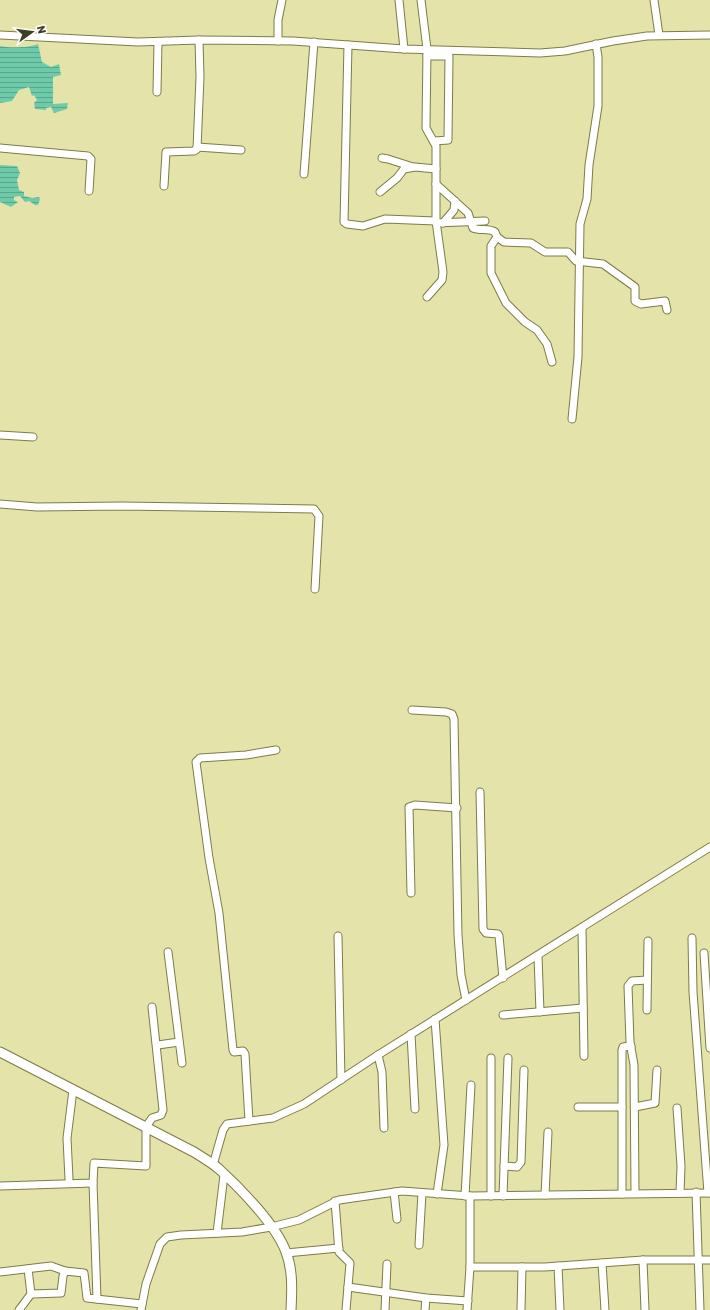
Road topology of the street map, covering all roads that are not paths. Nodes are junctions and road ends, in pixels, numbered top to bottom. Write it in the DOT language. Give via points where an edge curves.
graph roads {
  1 [pos="282,0"];
  2 [pos="399,0"];
  3 [pos="421,0"];
  4 [pos="654,0"];
  5 [pos="0,35"];
  6 [pos="659,35"];
  7 [pos="710,35"];
  8 [pos="199,40"];
  9 [pos="278,41"];
  10 [pos="158,42"];
  11 [pos="314,42"];
  12 [pos="596,44"];
  13 [pos="348,45"];
  14 [pos="404,49"];
  15 [pos="427,52"];
  16 [pos="157,92"];
  17 [pos="434,141"];
  18 [pos="197,147"];
  19 [pos="0,148"];
  20 [pos="241,150"];
  21 [pos="382,158"];
  22 [pos="415,167"];
  23 [pos="436,169"];
  24 [pos="304,174"];
  25 [pos="436,184"];
  26 [pos="164,186"];
  27 [pos="89,191"];
  28 [pos="380,192"];
  29 [pos="455,202"];
  30 [pos="485,221"];
  31 [pos="470,222"];
  32 [pos="439,223"];
  33 [pos="497,237"];
  34 [pos="580,261"];
  35 [pos="427,297"];
  36 [pos="667,310"];
  37 [pos="552,362"];
  38 [pos="572,419"];
  39 [pos="0,435"];
  40 [pos="33,437"];
  41 [pos="0,504"];
  42 [pos="315,589"];
  43 [pos="412,710"];
  44 [pos="276,750"];
  45 [pos="480,792"];
  46 [pos="457,808"];
  47 [pos="710,847"];
  48 [pos="411,894"];
  49 [pos="582,928"];
  50 [pos="338,936"];
  51 [pos="692,938"];
  52 [pos="648,941"];
  53 [pos="168,952"];
  54 [pos="704,953"];
  55 [pos="538,956"];
  56 [pos="503,978"];
  57 [pos="647,980"];
  58 [pos="466,1000"];
  59 [pos="152,1007"];
  60 [pos="583,1008"];
  61 [pos="647,1010"];
  62 [pos="540,1012"];
  63 [pos="503,1015"];
  64 [pos="709,1016"];
  65 [pos="435,1019"];
  66 [pos="411,1034"];
  67 [pos="179,1042"];
  68 [pos="158,1046"];
  69 [pos="631,1046"];
  70 [pos="710,1048"];
  71 [pos="0,1052"];
  72 [pos="378,1055"];
  73 [pos="584,1056"];
  74 [pos="491,1058"];
  75 [pos="508,1058"];
  76 [pos="182,1063"];
  77 [pos="524,1070"];
  78 [pos="657,1070"];
  79 [pos="341,1080"];
  80 [pos="471,1085"];
  81 [pos="73,1090"];
  82 [pos="578,1107"];
  83 [pos="622,1107"];
  84 [pos="635,1107"];
  85 [pos="677,1108"];
  86 [pos="415,1109"];
  87 [pos="249,1121"];
  88 [pos="146,1127"];
  89 [pos="384,1128"];
  90 [pos="548,1132"];
  91 [pos="213,1165"];
  92 [pos="504,1166"];
  93 [pos="224,1174"];
  94 [pos="69,1179"];
  95 [pos="93,1184"];
  96 [pos="0,1186"];
  97 [pos="394,1192"];
  98 [pos="696,1192"];
  99 [pos="422,1193"];
  100 [pos="635,1193"];
  101 [pos="680,1193"];
  102 [pos="709,1193"];
  103 [pos="437,1194"];
  104 [pos="622,1194"];
  105 [pos="545,1195"];
  106 [pos="467,1196"];
  107 [pos="491,1196"];
  108 [pos="503,1196"];
  109 [pos="335,1201"];
  110 [pos="397,1220"];
  111 [pos="271,1227"];
  112 [pos="217,1234"];
  113 [pos="419,1244"];
  114 [pos="339,1248"];
  115 [pos="286,1253"];
  116 [pos="643,1260"];
  117 [pos="700,1260"];
  118 [pos="710,1260"];
  119 [pos="602,1263"];
  120 [pos="387,1264"];
  121 [pos="558,1266"];
  122 [pos="470,1267"];
  123 [pos="522,1267"];
  124 [pos="28,1269"];
  125 [pos="65,1271"];
  126 [pos="0,1272"];
  127 [pos="348,1287"];
  128 [pos="386,1291"];
  129 [pos="31,1294"];
  130 [pos="426,1298"];
  131 [pos="97,1299"];
  132 [pos="468,1301"];
  133 [pos="142,1307"];
  134 [pos="19,1310"];
  135 [pos="292,1310"];
  136 [pos="346,1310"];
  137 [pos="385,1310"];
  138 [pos="425,1310"];
  139 [pos="467,1310"];
  140 [pos="521,1310"];
  141 [pos="560,1310"];
  142 [pos="605,1310"];
  143 [pos="645,1310"];
  144 [pos="700,1310"];
  1 -- 9 [label="street" via="278,20"];
  2 -- 14 [label="street"];
  3 -- 15 [label="street"];
  4 -- 6 [label="street"];
  5 -- 10 [label="street"];
  6 -- 7 [label="street"];
  6 -- 12 [label="street"];
  8 -- 9 [label="street"];
  8 -- 10 [label="street"];
  8 -- 18 [label="street"];
  9 -- 11 [label="street"];
  10 -- 16 [label="street"];
  11 -- 13 [label="street"];
  11 -- 24 [label="street"];
  12 -- 15 [label="street" via="540,53"];
  12 -- 34 [label="street" via="598,106 586,199 580,224"];
  13 -- 14 [label="street"];
  13 -- 32 [label="street" via="343,218 347,224 366,226 385,219"];
  14 -- 15 [label="street"];
  15 -- 17 [label="street" via="426,128"];
  15 -- 17 [label="street" via="449,56 448,140"];
  17 -- 23 [label="street"];
  18 -- 20 [label="street"];
  18 -- 26 [label="street" via="194,151 166,152"];
  19 -- 27 [label="street" via="88,156 91,159"];
  21 -- 22 [label="street"];
  22 -- 23 [label="street"];
  22 -- 28 [label="street" via="404,169"];
  23 -- 25 [label="street"];
  25 -- 29 [label="street"];
  25 -- 32 [label="street"];
  29 -- 31 [label="street" via="468,213"];
  29 -- 32 [label="street" via="454,210"];
  30 -- 31 [label="street"];
  31 -- 32 [label="street"];
  31 -- 33 [label="street" via="473,228 490,230 495,232"];
  32 -- 35 [label="street" via="442,280"];
  33 -- 34 [label="street" via="504,242 531,243 545,252 568,252 576,261"];
  33 -- 37 [label="street" via="491,246 491,273 506,303 537,330 548,344"];
  34 -- 36 [label="street" via="603,264 635,288 635,301 641,304 665,301"];
  34 -- 38 [label="street" via="578,359"];
  39 -- 40 [label="street"];
  41 -- 42 [label="street" via="37,507 314,510 319,516"];
  43 -- 46 [label="street" via="446,712 454,716"];
  44 -- 87 [label="street" via="200,758 196,762 219,913 233,1051 245,1053"];
  45 -- 56 [label="street" via="483,929 486,933 499,936"];
  46 -- 48 [label="street" via="415,805 409,807"];
  46 -- 58 [label="street" via="458,935"];
  47 -- 49 [label="street"];
  49 -- 55 [label="street"];
  49 -- 60 [label="street"];
  50 -- 79 [label="street"];
  51 -- 102 [label="street" via="693,992"];
  52 -- 57 [label="street"];
  53 -- 67 [label="street"];
  54 -- 64 [label="street"];
  55 -- 56 [label="street"];
  55 -- 62 [label="street"];
  56 -- 58 [label="street"];
  57 -- 61 [label="street"];
  57 -- 69 [label="street" via="632,980 628,984"];
  58 -- 65 [label="street"];
  59 -- 68 [label="street"];
  60 -- 62 [label="street"];
  60 -- 73 [label="street"];
  62 -- 63 [label="street"];
  64 -- 70 [label="street"];
  65 -- 66 [label="street"];
  65 -- 103 [label="street" via="444,1145"];
  66 -- 72 [label="street"];
  66 -- 86 [label="street"];
  67 -- 68 [label="street"];
  67 -- 76 [label="street"];
  68 -- 88 [label="street" via="163,1110 161,1115 151,1120"];
  69 -- 83 [label="street" via="622,1049"];
  69 -- 84 [label="street"];
  71 -- 81 [label="main road"];
  72 -- 79 [label="street"];
  72 -- 89 [label="street" via="382,1072"];
  74 -- 107 [label="street"];
  75 -- 92 [label="street"];
  77 -- 92 [label="street" via="521,1162 517,1166"];
  78 -- 84 [label="street" via="655,1103"];
  79 -- 87 [label="street" via="284,1114"];
  80 -- 106 [label="street"];
  81 -- 88 [label="main road"];
  81 -- 94 [label="street" via="67,1138"];
  82 -- 83 [label="street"];
  83 -- 104 [label="street"];
  84 -- 100 [label="street"];
  85 -- 101 [label="street"];
  87 -- 91 [label="street" via="225,1126"];
  88 -- 91 [label="main road"];
  88 -- 95 [label="street" via="146,1166 94,1163"];
  90 -- 105 [label="street"];
  91 -- 93 [label="main road"];
  92 -- 108 [label="street"];
  93 -- 111 [label="main road"];
  93 -- 112 [label="street"];
  95 -- 96 [label="street"];
  95 -- 131 [label="street"];
  97 -- 99 [label="street"];
  97 -- 109 [label="street"];
  97 -- 110 [label="street"];
  98 -- 101 [label="street"];
  98 -- 102 [label="street"];
  98 -- 117 [label="street"];
  99 -- 103 [label="street"];
  99 -- 113 [label="street"];
  100 -- 101 [label="street"];
  100 -- 104 [label="street"];
  103 -- 106 [label="street"];
  104 -- 105 [label="street"];
  105 -- 108 [label="street"];
  106 -- 107 [label="street"];
  106 -- 122 [label="street"];
  107 -- 108 [label="street"];
  109 -- 111 [label="street" via="299,1220"];
  109 -- 114 [label="street"];
  111 -- 112 [label="street"];
  111 -- 115 [label="main road"];
  112 -- 133 [label="street" via="180,1235 163,1239 146,1284"];
  114 -- 115 [label="street"];
  114 -- 127 [label="street" via="340,1254 350,1263"];
  115 -- 135 [label="main road" via="291,1273"];
  116 -- 117 [label="street"];
  116 -- 119 [label="street"];
  116 -- 143 [label="street"];
  117 -- 118 [label="street"];
  117 -- 144 [label="street"];
  119 -- 121 [label="street"];
  119 -- 142 [label="street"];
  120 -- 128 [label="street"];
  121 -- 123 [label="street"];
  121 -- 141 [label="street"];
  122 -- 123 [label="street"];
  122 -- 132 [label="street"];
  123 -- 140 [label="street"];
  124 -- 125 [label="street" via="51,1266"];
  124 -- 126 [label="street"];
  124 -- 129 [label="street"];
  125 -- 129 [label="street" via="62,1276 61,1293"];
  125 -- 131 [label="street" via="84,1273 87,1297"];
  127 -- 128 [label="street"];
  127 -- 136 [label="street"];
  128 -- 130 [label="street"];
  128 -- 137 [label="street"];
  129 -- 134 [label="street"];
  130 -- 132 [label="street"];
  130 -- 138 [label="street"];
  131 -- 133 [label="street"];
  132 -- 139 [label="street"];
}
